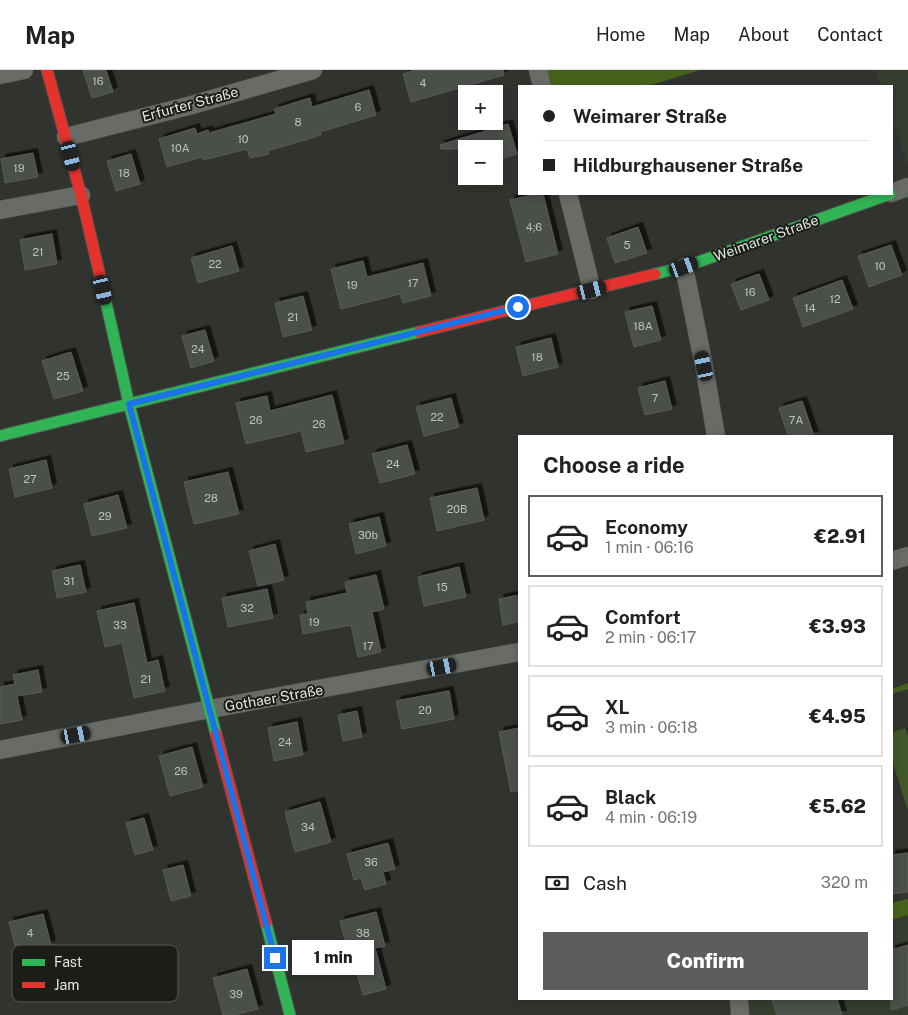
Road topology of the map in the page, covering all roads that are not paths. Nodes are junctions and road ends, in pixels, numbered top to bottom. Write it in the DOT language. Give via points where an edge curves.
graph roads {
  1 [pos="24,70"];
  2 [pos="47,70"];
  3 [pos="313,70"];
  4 [pos="538,70"];
  5 [pos="0,75"];
  6 [pos="542,85"];
  7 [pos="66,137"];
  8 [pos="908,187"];
  9 [pos="893,193"];
  10 [pos="81,195"];
  11 [pos="568,195"];
  12 [pos="888,195"];
  13 [pos="0,210"];
  14 [pos="684,267"];
  15 [pos="592,290"];
  16 [pos="129,404"];
  17 [pos="716,435"];
  18 [pos="0,436"];
  19 [pos="908,556"];
  20 [pos="893,560"];
  21 [pos="518,652"];
  22 [pos="210,709"];
  23 [pos="0,750"];
  24 [pos="739,1000"];
  25 [pos="290,1015"];
  26 [pos="740,1015"];
  1 -- 5 [label="street"];
  2 -- 7 [label="street"];
  3 -- 7 [label="street, Erfurter Straße"];
  4 -- 6 [label="street"];
  7 -- 10 [label="street"];
  8 -- 9 [label="street, Weimarer Straße"];
  10 -- 13 [label="street"];
  10 -- 16 [label="street"];
  11 -- 15 [label="street"];
  12 -- 14 [label="street, Weimarer Straße"];
  14 -- 15 [label="street, Weimarer Straße"];
  14 -- 17 [label="street"];
  15 -- 16 [label="street, Weimarer Straße"];
  16 -- 18 [label="street, Weimarer Straße"];
  16 -- 22 [label="street"];
  19 -- 20 [label="street"];
  21 -- 22 [label="street, Gothaer Straße"];
  22 -- 23 [label="street, Gothaer Straße"];
  22 -- 25 [label="street"];
  24 -- 26 [label="street"];
}
